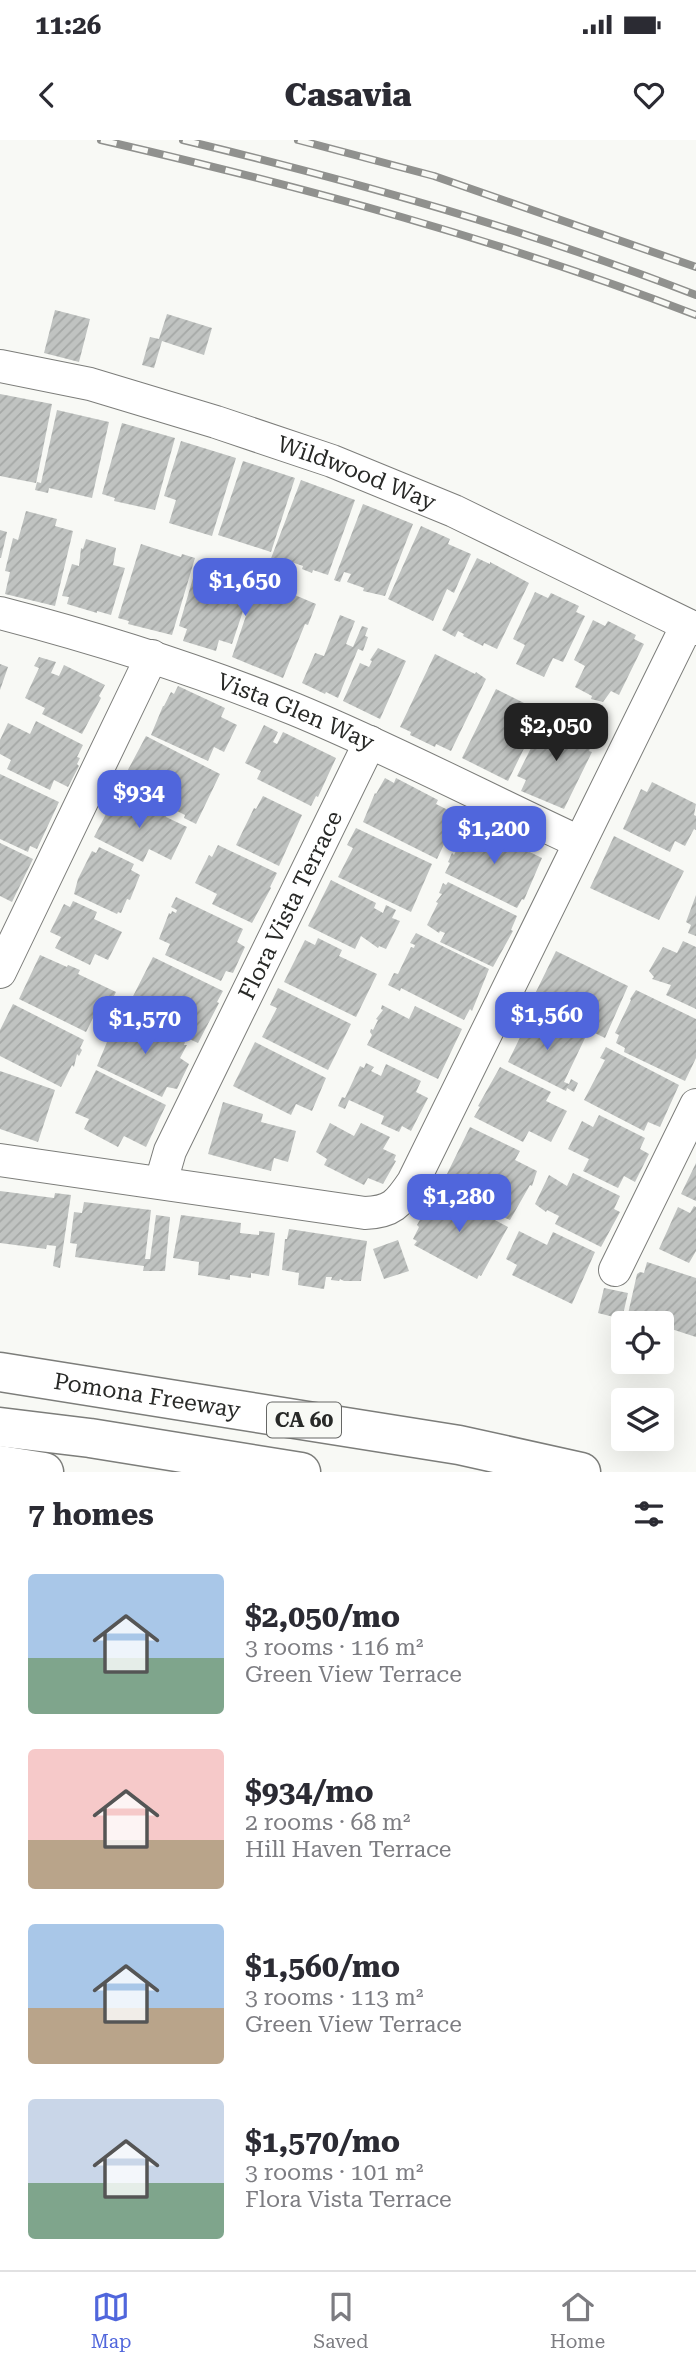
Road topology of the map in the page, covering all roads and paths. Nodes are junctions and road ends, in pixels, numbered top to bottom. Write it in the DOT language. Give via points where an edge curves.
graph roads {
  1 [pos="0,366"];
  2 [pos="0,613"];
  3 [pos="692,627"];
  4 [pos="152,656"];
  5 [pos="370,742"];
  6 [pos="579,842"];
  7 [pos="0,972"];
  8 [pos="696,1105"];
  9 [pos="0,1160"];
  10 [pos="161,1182"];
  11 [pos="615,1270"];
  12 [pos="8,1369"];
  13 [pos="0,1427"];
  14 [pos="0,1465"];
  15 [pos="44,1472"];
  16 [pos="301,1472"];
  17 [pos="581,1472"];
  1 -- 3 [label="street, Wildwood Way" via="90,384 332,461 454,511"];
  2 -- 4 [label="street, Vista Glen Way"];
  3 -- 6 [label="street"];
  4 -- 5 [label="street, Vista Glen Way"];
  4 -- 7 [label="street"];
  5 -- 6 [label="street, Vista Glen Way"];
  5 -- 10 [label="street, Flora Vista Terrace" via="170,1151"];
  6 -- 10 [label="street" via="413,1182 394,1207 365,1213"];
  8 -- 11 [label="street"];
  9 -- 10 [label="street"];
  12 -- 17 [label="highway, Pomona Freeway / CA 60" via="459,1445"];
  13 -- 16 [label="highway"];
  14 -- 15 [label="highway"];
}
